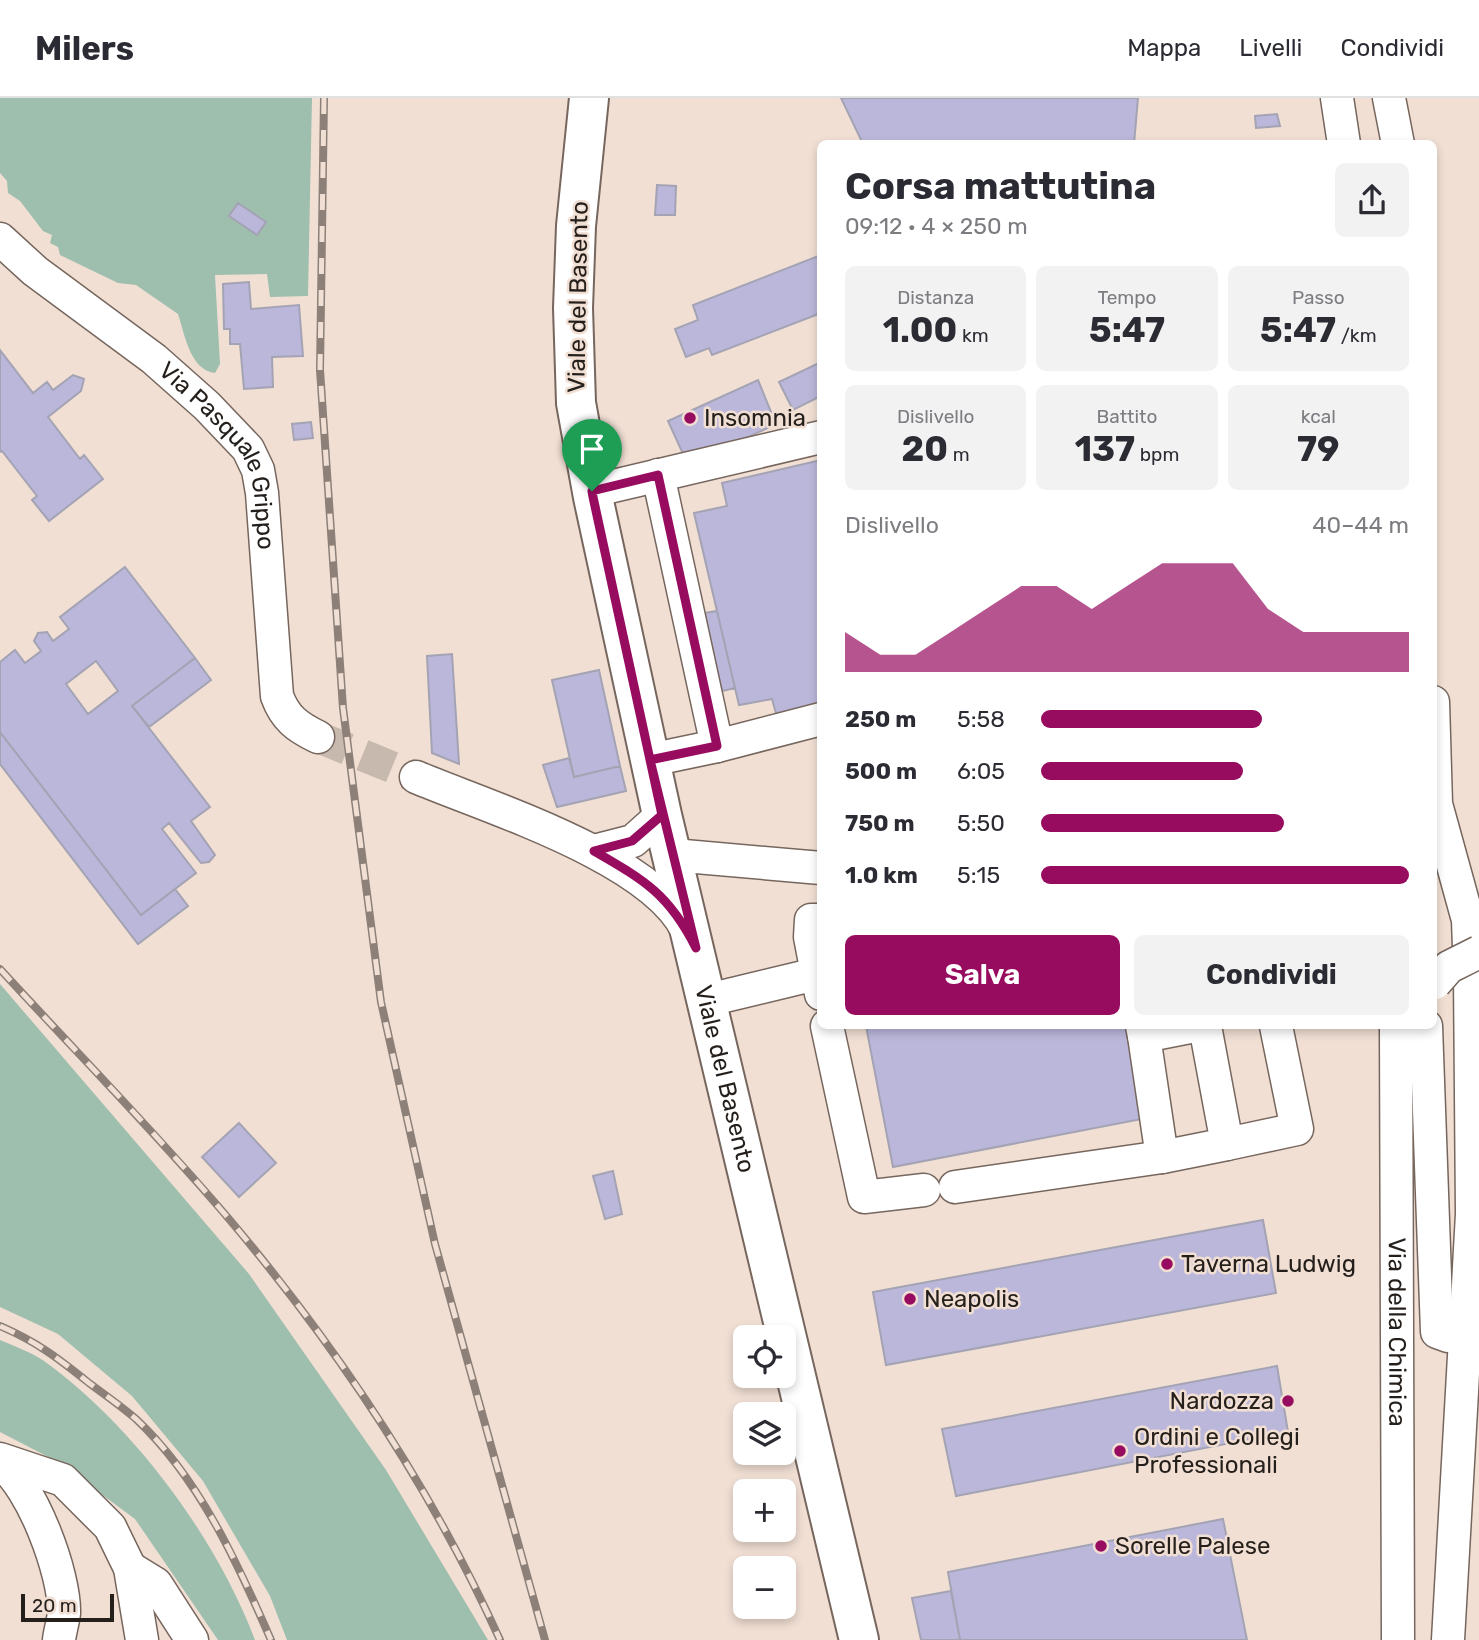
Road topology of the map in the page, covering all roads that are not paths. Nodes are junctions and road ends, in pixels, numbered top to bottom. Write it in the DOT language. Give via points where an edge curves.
graph roads {
  1 [pos="589,98"];
  2 [pos="1337,98"];
  3 [pos="1389,98"];
  4 [pos="1343,140"];
  5 [pos="1397,140"];
  6 [pos="0,239"];
  7 [pos="817,438"];
  8 [pos="658,475"];
  9 [pos="592,491"];
  10 [pos="817,720"];
  11 [pos="318,737"];
  12 [pos="717,746"];
  13 [pos="650,760"];
  14 [pos="416,777"];
  15 [pos="1437,808"];
  16 [pos="662,815"];
  17 [pos="632,841"];
  18 [pos="594,851"];
  19 [pos="673,855"];
  20 [pos="817,868"];
  21 [pos="651,887"];
  22 [pos="817,920"];
  23 [pos="696,948"];
  24 [pos="1479,952"];
  25 [pos="817,968"];
  26 [pos="1437,982"];
  27 [pos="817,984"];
  28 [pos="708,1000"];
  29 [pos="828,1029"];
  30 [pos="1164,1029"];
  31 [pos="1206,1029"];
  32 [pos="1277,1029"];
  33 [pos="1396,1029"];
  34 [pos="1408,1029"];
  35 [pos="1426,1029"];
  36 [pos="1143,1031"];
  37 [pos="1430,1133"];
  38 [pos="1227,1144"];
  39 [pos="1162,1157"];
  40 [pos="956,1187"];
  41 [pos="924,1190"];
  42 [pos="1467,1314"];
  43 [pos="0,1461"];
  44 [pos="130,1568"];
  45 [pos="59,1640"];
  46 [pos="142,1640"];
  47 [pos="192,1640"];
  48 [pos="859,1640"];
  49 [pos="1398,1640"];
  50 [pos="1448,1640"];
  1 -- 9 [label="main road, Viale del Basento" via="573,308 576,403"];
  2 -- 4 [label="street"];
  3 -- 5 [label="street"];
  6 -- 11 [label="street, Via Pasquale Grippo" via="35,271 154,359 248,449 262,493 277,696 286,716"];
  7 -- 8 [label="street"];
  8 -- 9 [label="street"];
  8 -- 12 [label="street"];
  9 -- 13 [label="main road, Viale del Basento"];
  10 -- 12 [label="street"];
  12 -- 13 [label="street"];
  13 -- 16 [label="main road, Viale del Basento"];
  14 -- 18 [label="street"];
  15 -- 42 [label="street" via="1468,920 1472,1214"];
  16 -- 17 [label="street"];
  16 -- 19 [label="main road, Viale del Basento"];
  17 -- 18 [label="street"];
  17 -- 19 [label="street" via="653,842"];
  18 -- 21 [label="street"];
  19 -- 20 [label="street"];
  19 -- 21 [label="street" via="669,870"];
  19 -- 23 [label="main road, Viale del Basento"];
  21 -- 23 [label="street" via="681,918"];
  22 -- 25 [label="street" via="811,920"];
  23 -- 28 [label="main road, Viale del Basento"];
  24 -- 26 [label="street, bridge" via="1449,967"];
  27 -- 28 [label="street"];
  28 -- 48 [label="main road, Viale del Basento"];
  29 -- 41 [label="street" via="864,1197"];
  30 -- 36 [label="street"];
  31 -- 38 [label="street"];
  32 -- 38 [label="street" via="1297,1129"];
  33 -- 49 [label="street, Via della Chimica"];
  34 -- 37 [label="street" via="1406,1161 1410,1170 1417,1170"];
  35 -- 37 [label="street"];
  36 -- 39 [label="street"];
  37 -- 42 [label="street" via="1437,1332 1448,1336"];
  38 -- 39 [label="street"];
  39 -- 40 [label="street"];
  42 -- 50 [label="street"];
  43 -- 44 [label="street" via="63,1480 110,1527"];
  43 -- 45 [label="street" via="15,1473 42,1526 64,1612"];
  44 -- 46 [label="street"];
  44 -- 47 [label="street" via="156,1584"];
}
